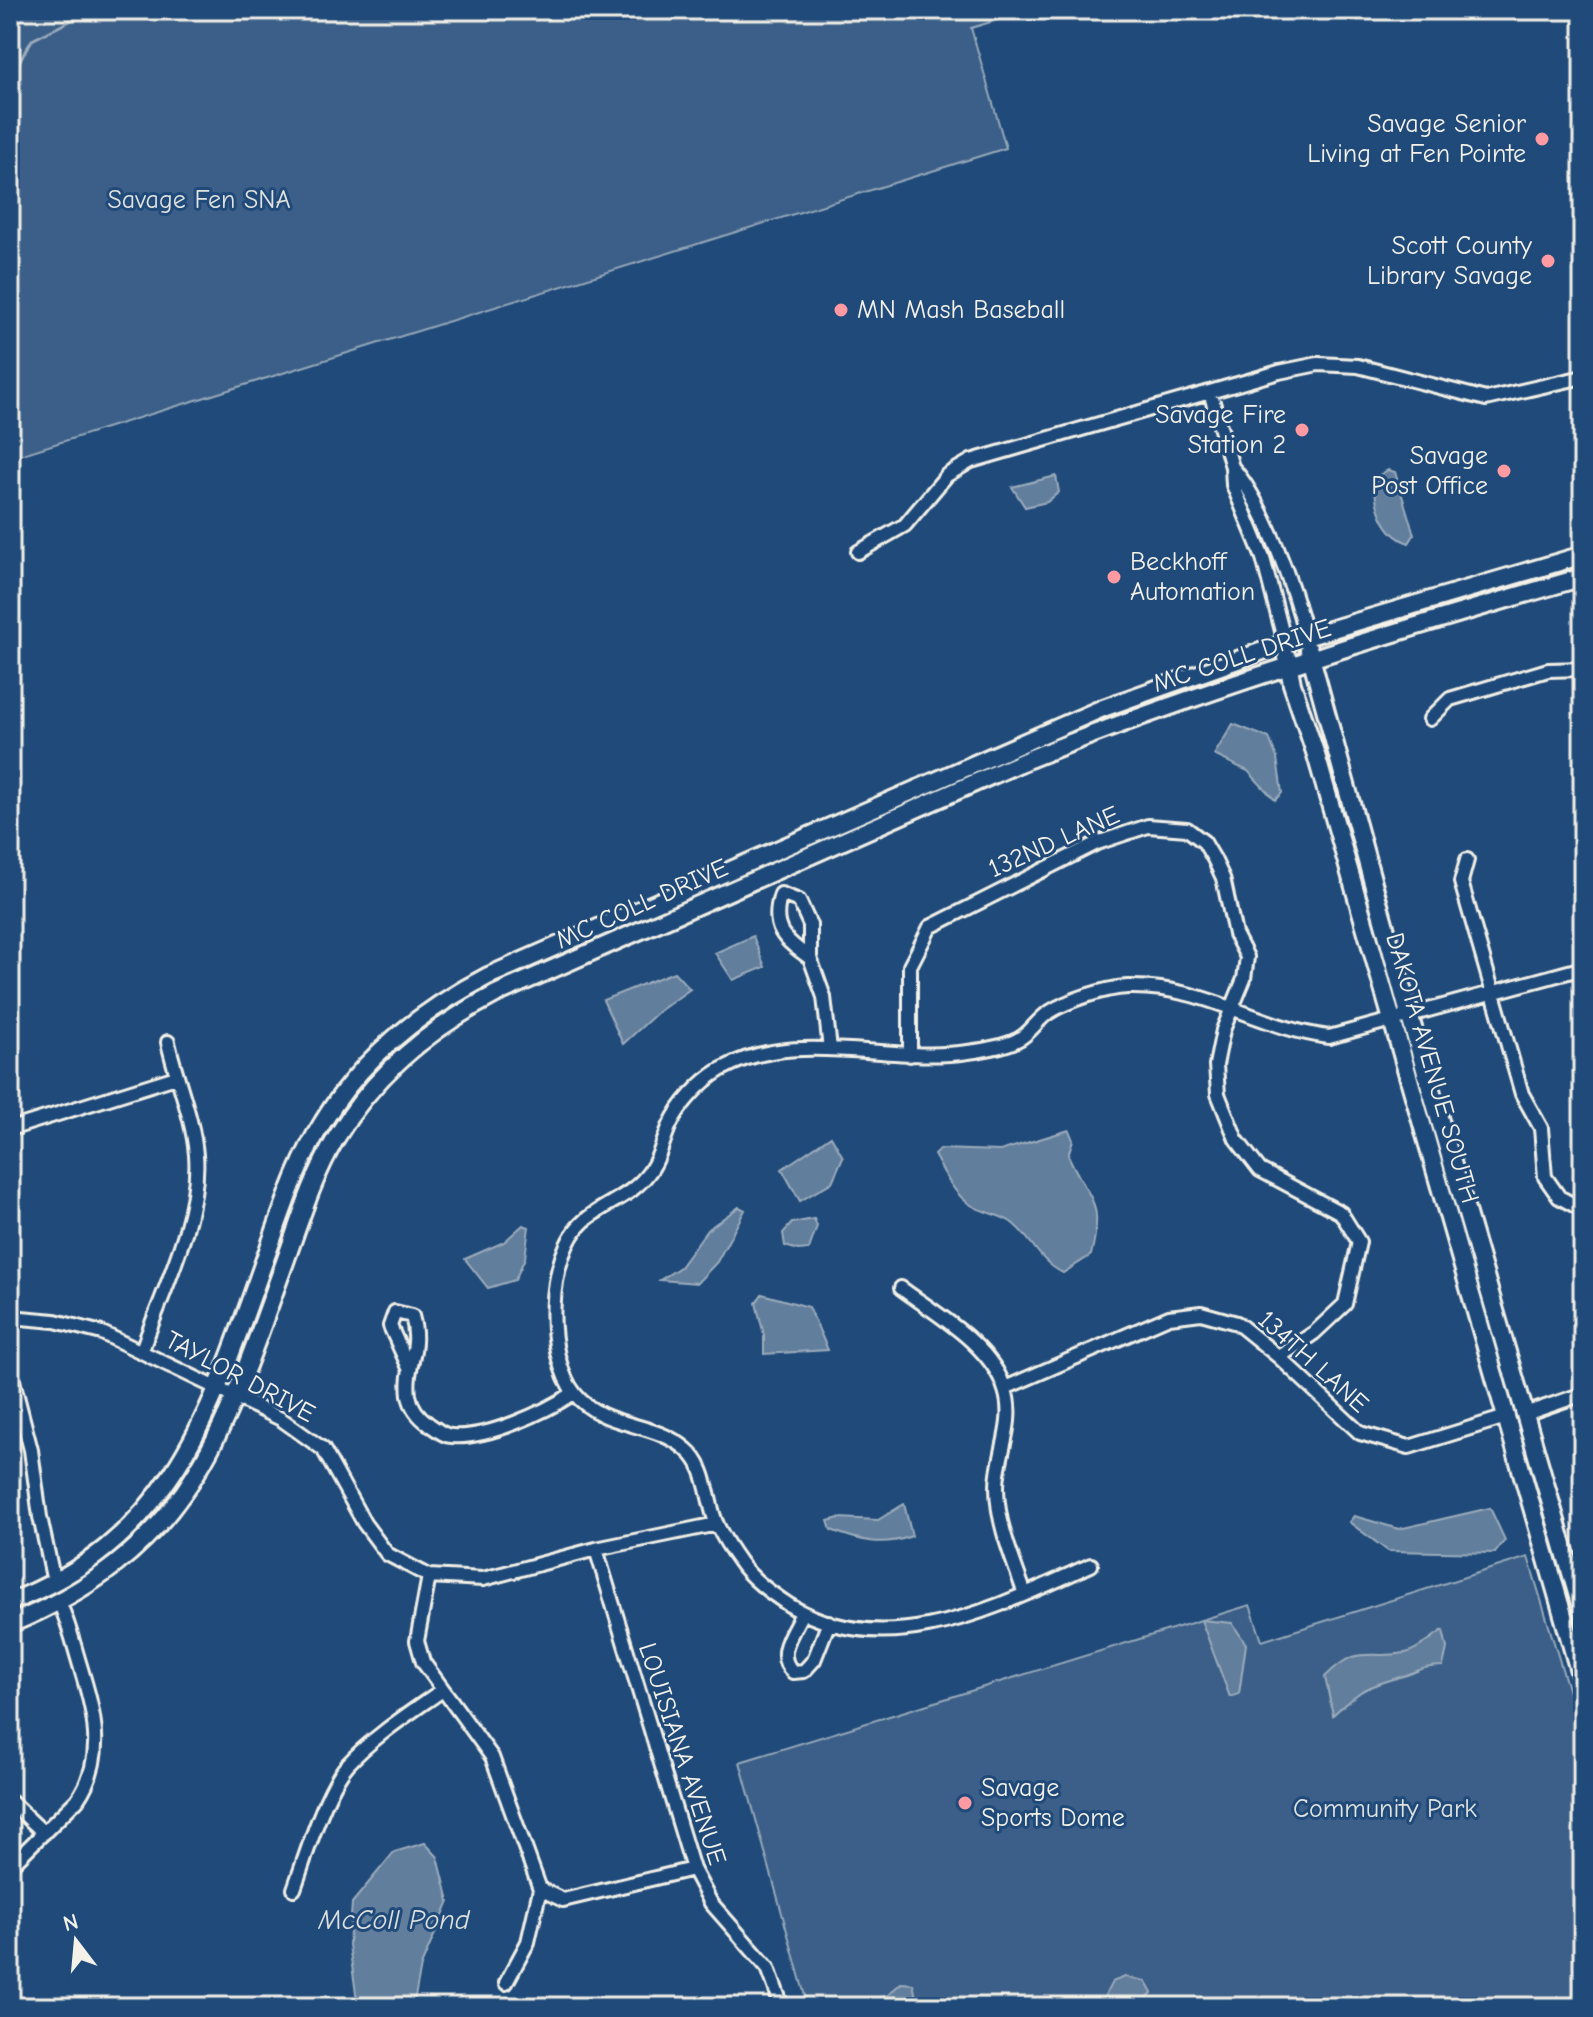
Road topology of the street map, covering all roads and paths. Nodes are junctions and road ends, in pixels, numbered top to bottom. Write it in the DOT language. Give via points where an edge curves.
graph roads {
  1 [pos="1583,377"];
  2 [pos="1210,392"];
  3 [pos="1232,467"];
  4 [pos="858,552"];
  5 [pos="1583,555"];
  6 [pos="1583,577"];
  7 [pos="1306,637"];
  8 [pos="1285,643"];
  9 [pos="1311,657"];
  10 [pos="1289,664"];
  11 [pos="1583,669"];
  12 [pos="1430,719"];
  13 [pos="762,855"];
  14 [pos="1467,860"];
  15 [pos="771,873"];
  16 [pos="781,894"];
  17 [pos="810,958"];
  18 [pos="1583,968"];
  19 [pos="1492,992"];
  20 [pos="1233,1007"];
  21 [pos="1409,1014"];
  22 [pos="1391,1019"];
  23 [pos="168,1042"];
  24 [pos="830,1049"];
  25 [pos="910,1055"];
  26 [pos="176,1077"];
  27 [pos="10,1129"];
  28 [pos="1583,1210"];
  29 [pos="901,1288"];
  30 [pos="10,1317"];
  31 [pos="142,1350"];
  32 [pos="1279,1357"];
  33 [pos="10,1369"];
  34 [pos="410,1370"];
  35 [pos="218,1387"];
  36 [pos="1005,1388"];
  37 [pos="574,1393"];
  38 [pos="1583,1394"];
  39 [pos="236,1396"];
  40 [pos="1525,1414"];
  41 [pos="1506,1417"];
  42 [pos="717,1524"];
  43 [pos="596,1549"];
  44 [pos="1091,1565"];
  45 [pos="429,1576"];
  46 [pos="54,1582"];
  47 [pos="1025,1594"];
  48 [pos="10,1602"];
  49 [pos="59,1602"];
  50 [pos="802,1613"];
  51 [pos="1583,1614"];
  52 [pos="829,1622"];
  53 [pos="10,1624"];
  54 [pos="1583,1685"];
  55 [pos="441,1691"];
  56 [pos="10,1801"];
  57 [pos="44,1833"];
  58 [pos="10,1866"];
  59 [pos="693,1869"];
  60 [pos="294,1889"];
  61 [pos="540,1889"];
  62 [pos="506,1983"];
  63 [pos="779,1998"];
  1 -- 2 [label="street" via="1486,399 1380,369 1336,363 1299,367"];
  2 -- 3 [label="street, DAKOTA AVENUE SOUTH"];
  2 -- 4 [label="street" via="971,461 947,475 905,525"];
  3 -- 7 [label="street, DAKOTA AVENUE SOUTH" via="1244,480 1273,540"];
  3 -- 8 [label="street, DAKOTA AVENUE SOUTH" via="1233,485 1263,558"];
  5 -- 7 [label="main road, MC COLL DRIVE"];
  6 -- 9 [label="main road, MC COLL DRIVE"];
  7 -- 8 [label="main road, MC COLL DRIVE"];
  7 -- 9 [label="main road, DAKOTA AVENUE SOUTH"];
  8 -- 10 [label="main road, DAKOTA AVENUE SOUTH"];
  8 -- 13 [label="main road, MC COLL DRIVE" via="1103,708"];
  9 -- 10 [label="main road, MC COLL DRIVE"];
  9 -- 21 [label="main road, DAKOTA AVENUE SOUTH"];
  10 -- 15 [label="main road, MC COLL DRIVE" via="1029,759"];
  10 -- 22 [label="main road, DAKOTA AVENUE SOUTH"];
  11 -- 12 [label="street" via="1548,670 1450,699"];
  13 -- 15 [label="street"];
  13 -- 35 [label="main road, MC COLL DRIVE" via="478,981 430,1009 379,1051 334,1104 301,1164"];
  14 -- 19 [label="street" via="1461,882"];
  15 -- 16 [label="street"];
  15 -- 39 [label="main road, MC COLL DRIVE" via="496,994 439,1027 392,1066 327,1155"];
  16 -- 17 [label="street" via="799,901 810,925"];
  16 -- 17 [label="street" via="775,914 785,940"];
  17 -- 24 [label="street" via="824,997"];
  18 -- 19 [label="street"];
  19 -- 21 [label="street"];
  19 -- 28 [label="street" via="1522,1094 1541,1128 1545,1177 1559,1197"];
  20 -- 22 [label="street" via="1304,1034 1329,1037"];
  20 -- 25 [label="street" via="1162,986 1120,987 1048,1013 1019,1040 967,1052"];
  20 -- 25 [label="street, 132ND LANE" via="1247,957 1235,934 1223,878 1204,842 1187,829 1148,826 1097,843 930,927 910,966"];
  20 -- 32 [label="street, 132ND LANE" via="1216,1065 1218,1094 1236,1139 1260,1170 1341,1213 1359,1242 1345,1304"];
  21 -- 22 [label="street"];
  21 -- 40 [label="main road, DAKOTA AVENUE SOUTH"];
  22 -- 41 [label="main road, DAKOTA AVENUE SOUTH"];
  23 -- 26 [label="street"];
  24 -- 25 [label="street"];
  24 -- 37 [label="street" via="756,1055 718,1071 680,1110 641,1184 583,1222 564,1249 554,1280 558,1356"];
  26 -- 27 [label="street"];
  26 -- 31 [label="street" via="193,1137 197,1180"];
  29 -- 36 [label="street" via="966,1337"];
  30 -- 31 [label="street, TAYLOR DRIVE" via="81,1326"];
  31 -- 35 [label="street, TAYLOR DRIVE"];
  32 -- 36 [label="street, 134TH LANE" via="1237,1323 1201,1313 1169,1317"];
  32 -- 41 [label="street, 134TH LANE" via="1360,1433 1409,1447"];
  33 -- 46 [label="street" via="31,1450"];
  34 -- 37 [label="street" via="409,1398 420,1419 449,1436 476,1434 548,1410"];
  35 -- 39 [label="street, TAYLOR DRIVE"];
  35 -- 46 [label="main road, MC COLL DRIVE" via="190,1448 146,1510"];
  36 -- 47 [label="street" via="1007,1429 997,1486 1002,1523"];
  37 -- 42 [label="street" via="592,1410 686,1449 705,1480"];
  38 -- 40 [label="street"];
  39 -- 45 [label="street, TAYLOR DRIVE" via="323,1449 387,1554"];
  39 -- 49 [label="main road, MC COLL DRIVE" via="201,1469 161,1522 114,1566"];
  40 -- 51 [label="main road, DAKOTA AVENUE SOUTH"];
  41 -- 54 [label="main road, DAKOTA AVENUE SOUTH"];
  42 -- 43 [label="street, TAYLOR DRIVE"];
  42 -- 50 [label="street" via="741,1565"];
  43 -- 45 [label="street, TAYLOR DRIVE" via="483,1579"];
  43 -- 59 [label="street, LOUISIANA AVENUE"];
  44 -- 47 [label="street"];
  45 -- 55 [label="street" via="417,1641"];
  46 -- 48 [label="main road, MC COLL DRIVE"];
  47 -- 52 [label="street" via="918,1630 872,1632"];
  49 -- 53 [label="main road, MC COLL DRIVE"];
  49 -- 57 [label="street" via="96,1718 97,1737 86,1788"];
  50 -- 52 [label="street"];
  50 -- 52 [label="street" via="783,1653 793,1672 804,1671 814,1660"];
  55 -- 60 [label="street" via="347,1766 315,1829"];
  55 -- 61 [label="street" via="492,1757"];
  56 -- 57 [label="street"];
  57 -- 58 [label="street"];
  59 -- 61 [label="street" via="563,1900"];
  59 -- 63 [label="street, LOUISIANA AVENUE" via="711,1903 768,1968"];
  61 -- 62 [label="street" via="528,1942"];
}
